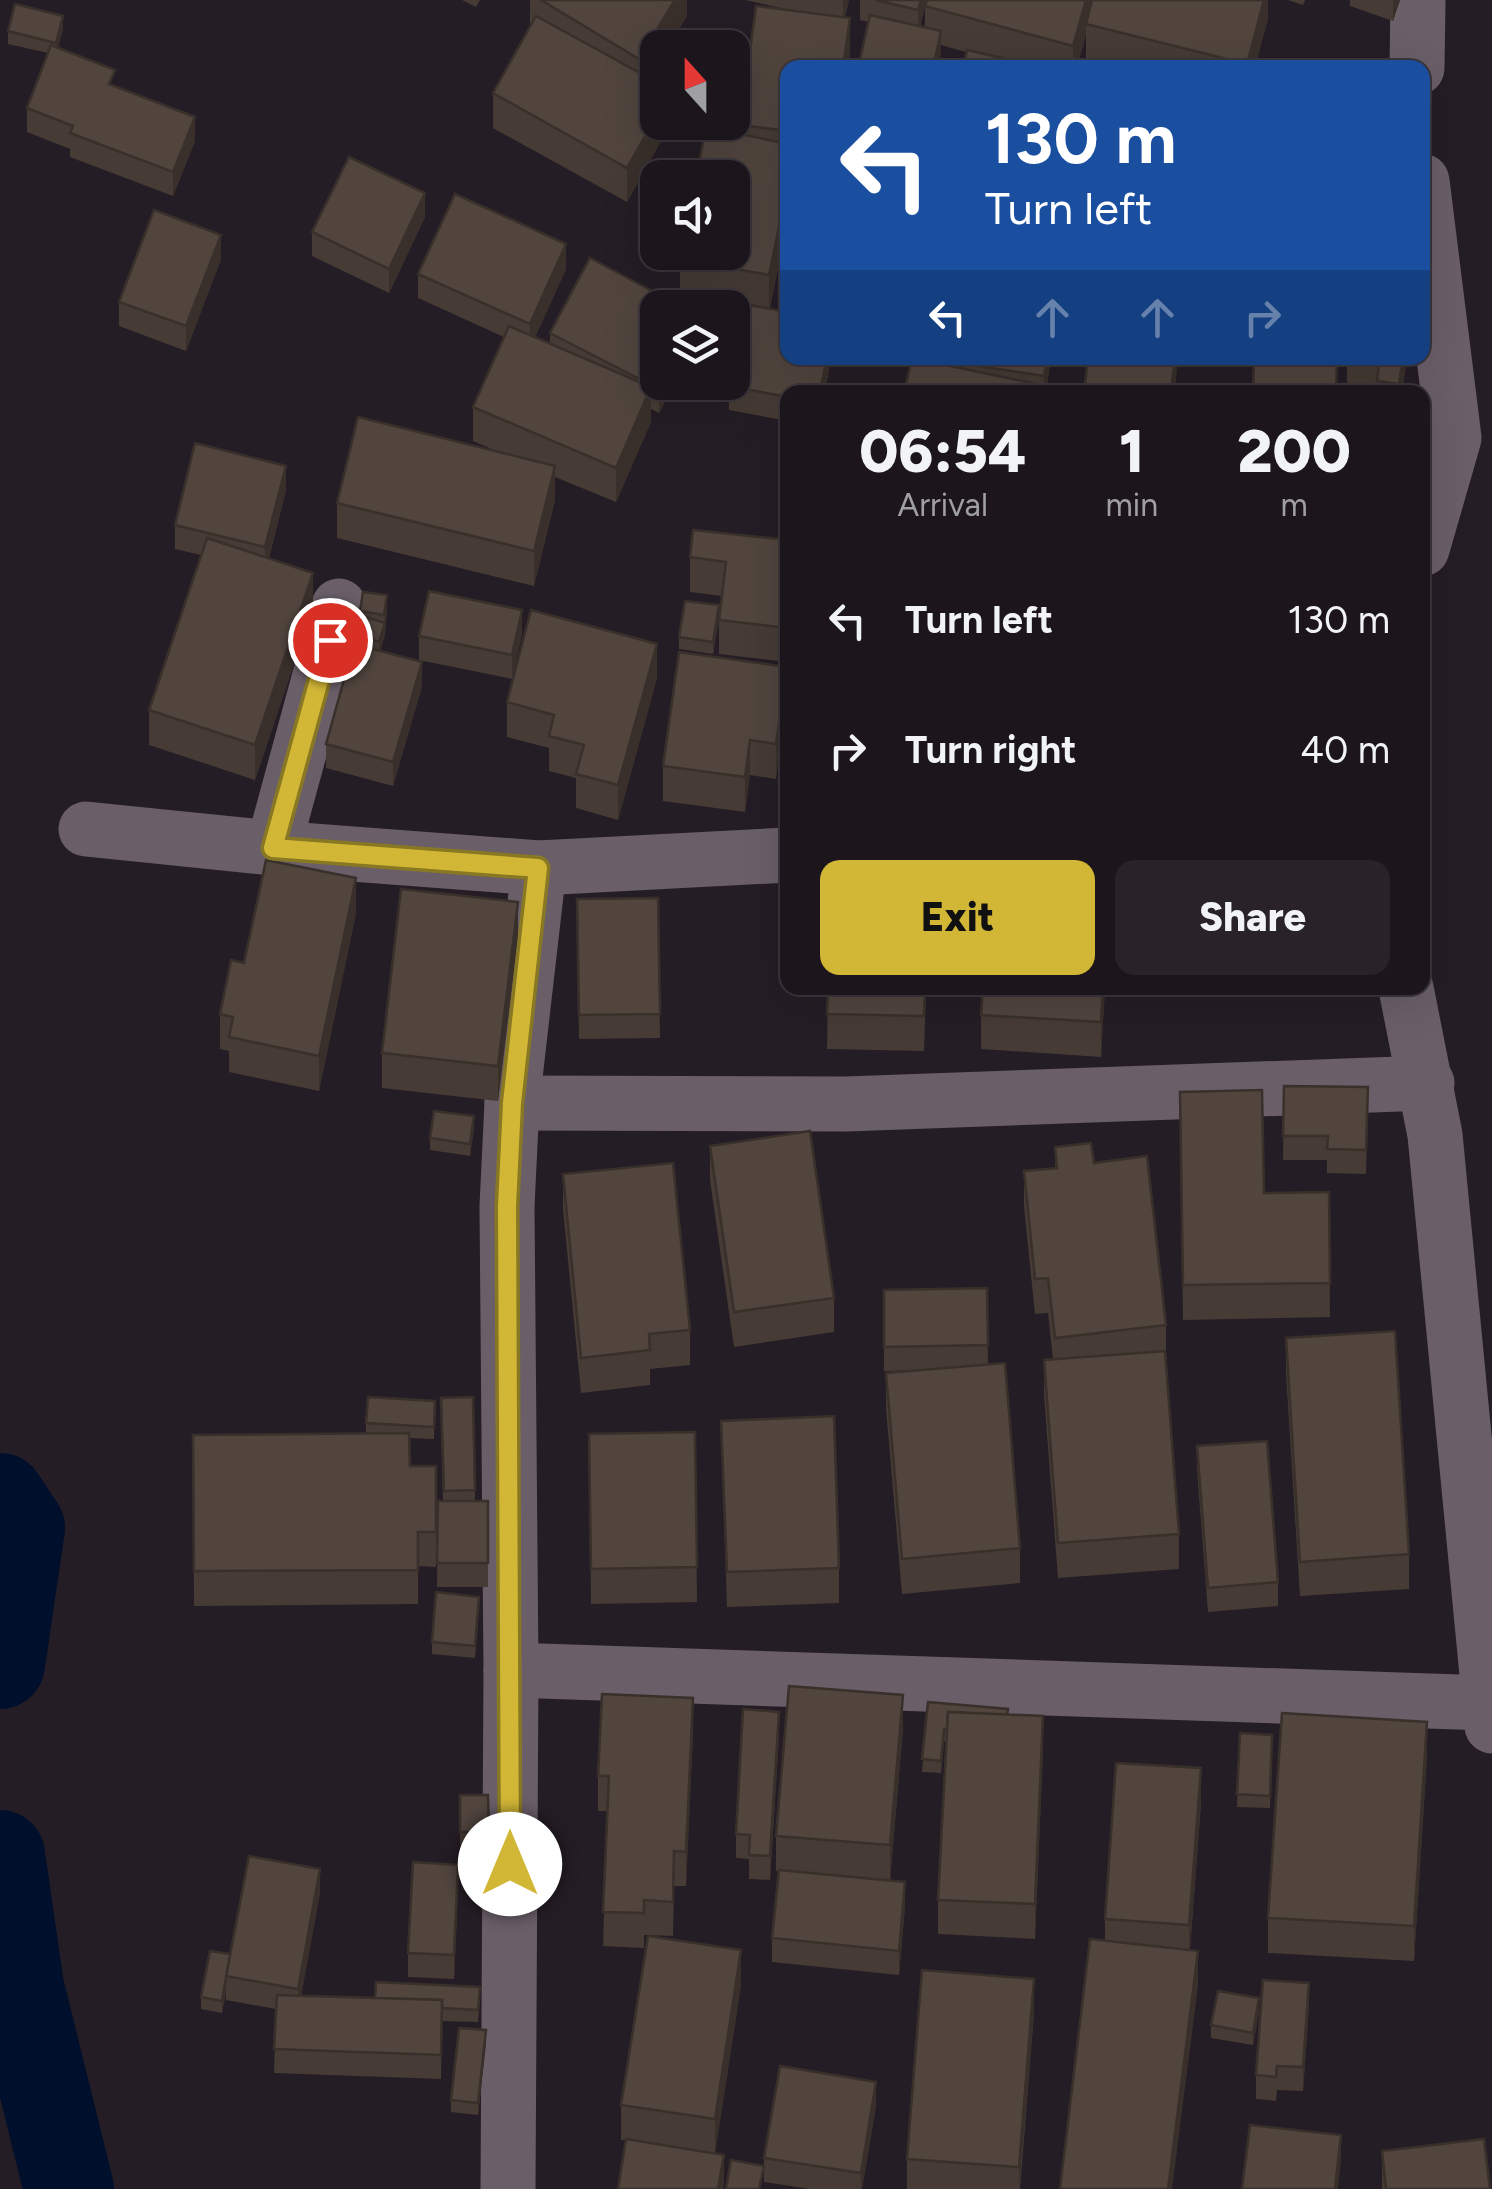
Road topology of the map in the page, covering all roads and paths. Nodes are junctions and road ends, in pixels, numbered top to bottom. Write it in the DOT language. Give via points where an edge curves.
graph roads {
  1 [pos="1418,0"];
  2 [pos="1417,60"];
  3 [pos="1430,245"];
  4 [pos="1430,520"];
  5 [pos="339,606"];
  6 [pos="86,829"];
  7 [pos="273,848"];
  8 [pos="780,855"];
  9 [pos="538,868"];
  10 [pos="1408,995"];
  11 [pos="1427,1083"];
  12 [pos="512,1103"];
  13 [pos="511,1670"];
  14 [pos="1490,1715"];
  15 [pos="508,2189"];
  1 -- 2 [label="street"];
  3 -- 4 [label="street" via="1454,438"];
  5 -- 7 [label="street"];
  6 -- 7 [label="street"];
  7 -- 9 [label="street"];
  8 -- 9 [label="street"];
  9 -- 12 [label="street"];
  10 -- 11 [label="street"];
  11 -- 12 [label="street" via="846,1104"];
  11 -- 14 [label="street"];
  12 -- 13 [label="street"];
  13 -- 14 [label="street"];
  13 -- 15 [label="street"];
}
